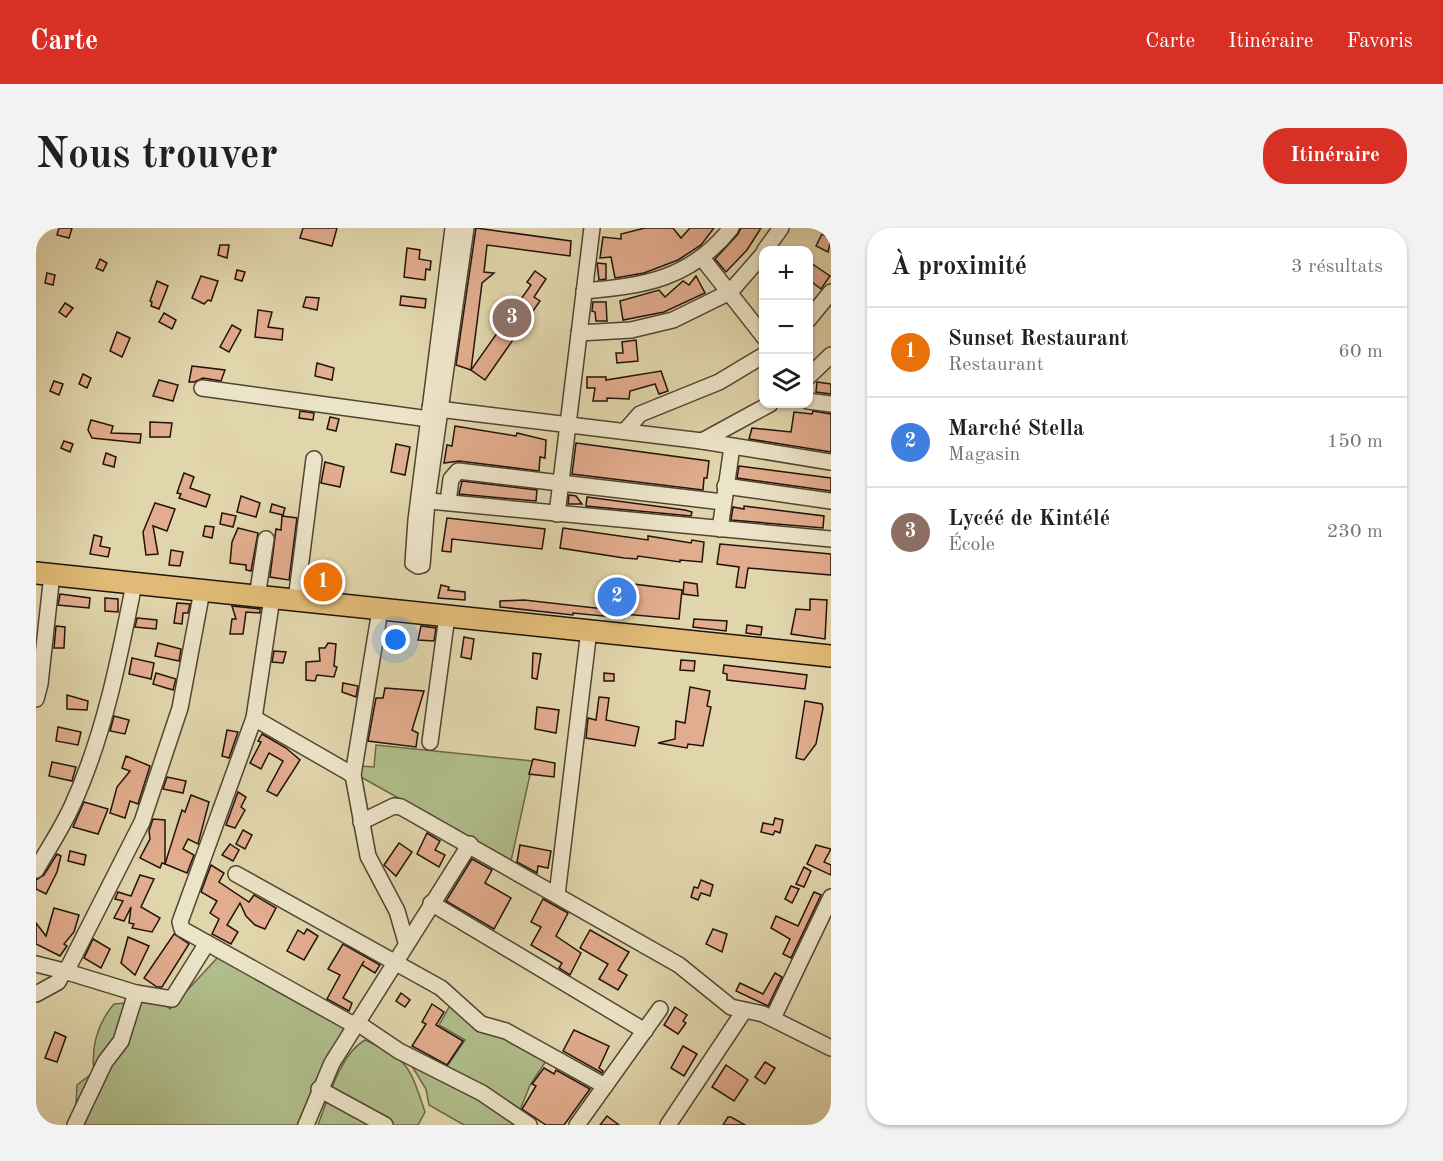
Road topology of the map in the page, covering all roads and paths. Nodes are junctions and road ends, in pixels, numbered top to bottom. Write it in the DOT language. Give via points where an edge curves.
graph roads {
  1 [pos="453,228"];
  2 [pos="466,228"];
  3 [pos="592,228"];
  4 [pos="731,228"];
  5 [pos="781,228"];
  6 [pos="768,246"];
  7 [pos="702,258"];
  8 [pos="759,258"];
  9 [pos="584,291"];
  10 [pos="730,292"];
  11 [pos="831,292"];
  12 [pos="813,314"];
  13 [pos="759,330"];
  14 [pos="579,333"];
  15 [pos="831,355"];
  16 [pos="759,358"];
  17 [pos="813,372"];
  18 [pos="202,388"];
  19 [pos="813,401"];
  20 [pos="831,404"];
  21 [pos="763,408"];
  22 [pos="433,412"];
  23 [pos="568,425"];
  24 [pos="625,431"];
  25 [pos="702,441"];
  26 [pos="732,447"];
  27 [pos="314,459"];
  28 [pos="831,462"];
  29 [pos="562,483"];
  30 [pos="725,486"];
  31 [pos="831,501"];
  32 [pos="448,502"];
  33 [pos="723,502"];
  34 [pos="557,514"];
  35 [pos="720,529"];
  36 [pos="266,539"];
  37 [pos="831,539"];
  38 [pos="44,574"];
  39 [pos="134,584"];
  40 [pos="202,591"];
  41 [pos="264,597"];
  42 [pos="296,600"];
  43 [pos="380,610"];
  44 [pos="447,616"];
  45 [pos="589,630"];
  46 [pos="831,656"];
  47 [pos="36,699"];
  48 [pos="254,718"];
  49 [pos="430,741"];
  50 [pos="353,775"];
  51 [pos="361,822"];
  52 [pos="470,844"];
  53 [pos="36,870"];
  54 [pos="236,874"];
  55 [pos="557,895"];
  56 [pos="831,897"];
  57 [pos="431,903"];
  58 [pos="406,942"];
  59 [pos="207,943"];
  60 [pos="393,962"];
  61 [pos="36,964"];
  62 [pos="64,971"];
  63 [pos="136,993"];
  64 [pos="36,994"];
  65 [pos="660,1008"];
  66 [pos="744,1011"];
  67 [pos="772,1018"];
  68 [pos="355,1023"];
  69 [pos="645,1030"];
  70 [pos="831,1048"];
  71 [pos="605,1086"];
  72 [pos="319,1089"];
  73 [pos="75,1125"];
  74 [pos="306,1125"];
  75 [pos="385,1125"];
  76 [pos="529,1125"];
  77 [pos="577,1125"];
  78 [pos="668,1125"];
  1 -- 22 [label="street"];
  2 -- 22 [label="street"];
  3 -- 9 [label="street"];
  4 -- 7 [label="street"];
  5 -- 6 [label="street"];
  7 -- 9 [label="street" via="657,281"];
  7 -- 10 [label="street"];
  8 -- 10 [label="street"];
  9 -- 14 [label="street"];
  10 -- 13 [label="street"];
  10 -- 14 [label="street" via="673,320 631,330"];
  11 -- 12 [label="street"];
  14 -- 23 [label="street"];
  15 -- 17 [label="street"];
  16 -- 24 [label="street" via="719,382 640,414"];
  18 -- 22 [label="street"];
  19 -- 20 [label="street"];
  21 -- 25 [label="street"];
  22 -- 23 [label="street"];
  22 -- 32 [label="street" via="423,500"];
  23 -- 24 [label="street"];
  23 -- 29 [label="street"];
  24 -- 25 [label="street"];
  25 -- 26 [label="street"];
  26 -- 28 [label="street"];
  26 -- 30 [label="street"];
  27 -- 42 [label="street"];
  29 -- 32 [label="street" via="458,471 451,479"];
  29 -- 33 [label="street"];
  29 -- 34 [label="street"];
  30 -- 31 [label="street"];
  30 -- 33 [label="street"];
  32 -- 34 [label="street"];
  33 -- 35 [label="street"];
  34 -- 35 [label="street"];
  35 -- 37 [label="street"];
  36 -- 41 [label="street"];
  38 -- 39 [label="highway"];
  38 -- 47 [label="street" via="40,684"];
  39 -- 40 [label="highway"];
  39 -- 53 [label="street" via="117,674 94,750 72,807"];
  40 -- 41 [label="highway"];
  40 -- 62 [label="street" via="180,708 142,822"];
  41 -- 42 [label="highway"];
  41 -- 48 [label="street"];
  42 -- 43 [label="highway"];
  43 -- 44 [label="highway"];
  43 -- 50 [label="street"];
  44 -- 45 [label="highway"];
  44 -- 49 [label="street"];
  45 -- 46 [label="highway"];
  45 -- 55 [label="street"];
  48 -- 50 [label="street"];
  48 -- 59 [label="street" via="180,922 182,929"];
  50 -- 51 [label="street"];
  51 -- 52 [label="street" via="394,806 401,807"];
  51 -- 58 [label="street" via="368,856 397,911"];
  52 -- 55 [label="street"];
  52 -- 57 [label="street"];
  54 -- 60 [label="street"];
  55 -- 66 [label="street" via="679,965 724,1002"];
  56 -- 67 [label="street"];
  57 -- 58 [label="street"];
  57 -- 69 [label="street"];
  58 -- 60 [label="street"];
  59 -- 63 [label="street" via="172,999"];
  59 -- 68 [label="street"];
  60 -- 68 [label="street"];
  60 -- 71 [label="street" via="441,988 481,1024 506,1031"];
  61 -- 62 [label="street"];
  62 -- 63 [label="street"];
  62 -- 64 [label="street" via="58,982"];
  63 -- 73 [label="street" via="121,1041 105,1062"];
  65 -- 69 [label="street"];
  66 -- 67 [label="street"];
  66 -- 78 [label="street"];
  67 -- 70 [label="street"];
  68 -- 72 [label="street"];
  68 -- 76 [label="street" via="399,1051 482,1093"];
  69 -- 71 [label="street"];
  71 -- 77 [label="street"];
  72 -- 74 [label="street"];
  72 -- 75 [label="street"];
}
